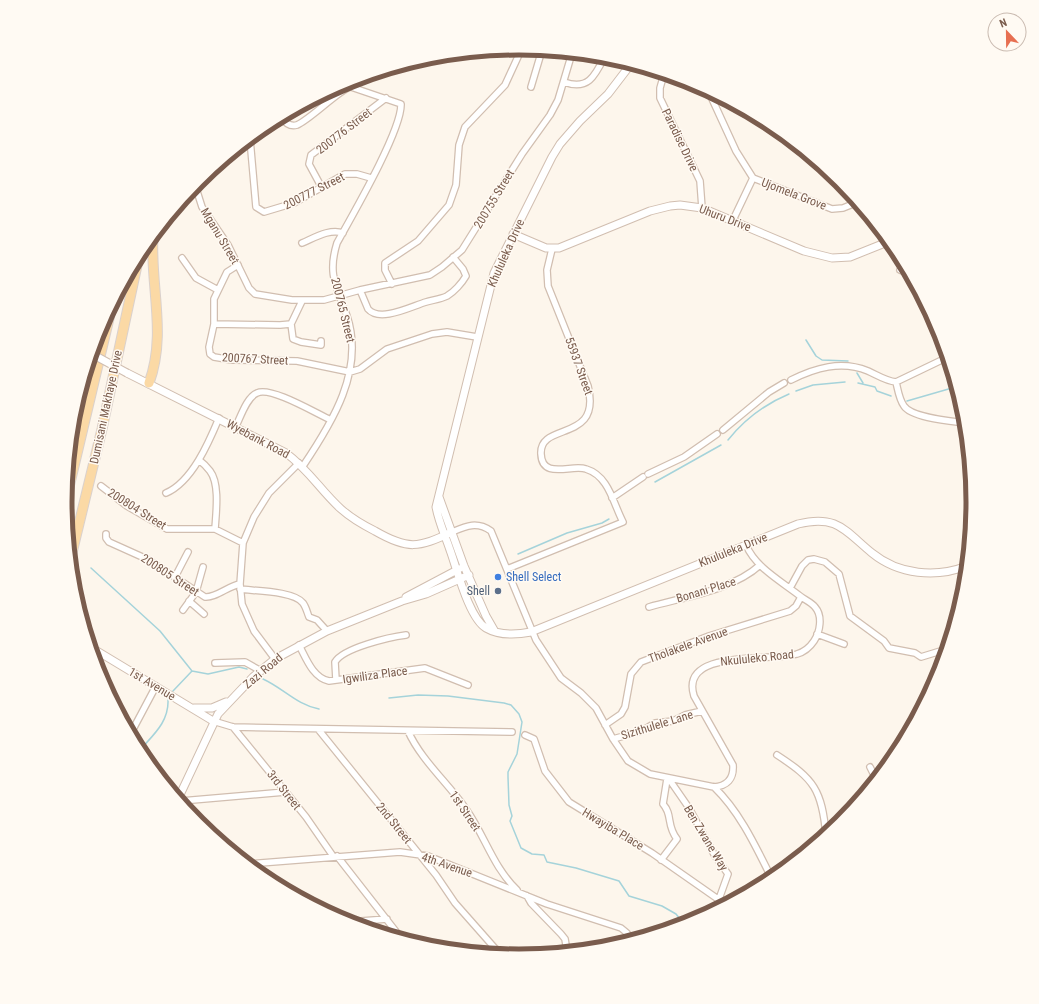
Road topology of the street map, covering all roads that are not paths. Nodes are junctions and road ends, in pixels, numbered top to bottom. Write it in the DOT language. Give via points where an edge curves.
graph roads {
  1 [pos="515,55"];
  2 [pos="540,56"];
  3 [pos="571,58"];
  4 [pos="600,63"];
  5 [pos="628,68"];
  6 [pos="663,79"];
  7 [pos="564,82"];
  8 [pos="531,87"];
  9 [pos="351,88"];
  10 [pos="345,90"];
  11 [pos="386,98"];
  12 [pos="712,99"];
  13 [pos="285,122"];
  14 [pos="251,144"];
  15 [pos="371,178"];
  16 [pos="752,178"];
  17 [pos="322,188"];
  18 [pos="197,192"];
  19 [pos="853,204"];
  20 [pos="702,208"];
  21 [pos="733,220"];
  22 [pos="343,233"];
  23 [pos="513,234"];
  24 [pos="302,243"];
  25 [pos="884,244"];
  26 [pos="153,247"];
  27 [pos="552,248"];
  28 [pos="453,257"];
  29 [pos="182,258"];
  30 [pos="238,265"];
  31 [pos="135,273"];
  32 [pos="392,284"];
  33 [pos="363,289"];
  34 [pos="218,290"];
  35 [pos="338,297"];
  36 [pos="302,301"];
  37 [pos="214,324"];
  38 [pos="291,324"];
  39 [pos="105,336"];
  40 [pos="477,337"];
  41 [pos="321,341"];
  42 [pos="97,357"];
  43 [pos="943,359"];
  44 [pos="350,372"];
  45 [pos="791,380"];
  46 [pos="896,382"];
  47 [pos="149,383"];
  48 [pos="784,383"];
  49 [pos="219,418"];
  50 [pos="331,420"];
  51 [pos="959,422"];
  52 [pos="236,426"];
  53 [pos="723,430"];
  54 [pos="717,434"];
  55 [pos="199,460"];
  56 [pos="301,464"];
  57 [pos="73,469"];
  58 [pos="101,486"];
  59 [pos="166,493"];
  60 [pos="439,497"];
  61 [pos="612,498"];
  62 [pos="216,529"];
  63 [pos="452,532"];
  64 [pos="106,534"];
  65 [pos="444,536"];
  66 [pos="243,543"];
  67 [pos="74,544"];
  68 [pos="746,545"];
  69 [pos="188,552"];
  70 [pos="760,565"];
  71 [pos="464,566"];
  72 [pos="203,567"];
  73 [pos="962,567"];
  74 [pos="507,569"];
  75 [pos="456,571"];
  76 [pos="469,575"];
  77 [pos="175,576"];
  78 [pos="459,579"];
  79 [pos="240,586"];
  80 [pos="790,588"];
  81 [pos="196,592"];
  82 [pos="801,597"];
  83 [pos="402,600"];
  84 [pos="189,601"];
  85 [pos="649,607"];
  86 [pos="183,610"];
  87 [pos="204,614"];
  88 [pos="494,630"];
  89 [pos="327,631"];
  90 [pos="531,632"];
  91 [pos="818,634"];
  92 [pos="406,635"];
  93 [pos="299,644"];
  94 [pos="844,644"];
  95 [pos="941,650"];
  96 [pos="98,652"];
  97 [pos="275,659"];
  98 [pos="215,663"];
  99 [pos="261,671"];
  100 [pos="336,680"];
  101 [pos="468,685"];
  102 [pos="156,686"];
  103 [pos="230,700"];
  104 [pos="192,708"];
  105 [pos="702,711"];
  106 [pos="213,721"];
  107 [pos="605,725"];
  108 [pos="232,727"];
  109 [pos="134,728"];
  110 [pos="318,729"];
  111 [pos="408,730"];
  112 [pos="512,732"];
  113 [pos="525,735"];
  114 [pos="613,739"];
  115 [pos="777,754"];
  116 [pos="870,767"];
  117 [pos="874,774"];
  118 [pos="668,779"];
  119 [pos="714,787"];
  120 [pos="285,792"];
  121 [pos="180,794"];
  122 [pos="187,801"];
  123 [pos="825,828"];
  124 [pos="419,854"];
  125 [pos="335,856"];
  126 [pos="661,860"];
  127 [pos="256,863"];
  128 [pos="769,873"];
  129 [pos="519,892"];
  130 [pos="527,896"];
  131 [pos="719,899"];
  132 [pos="387,920"];
  133 [pos="365,921"];
  134 [pos="396,931"];
  135 [pos="628,935"];
  136 [pos="566,946"];
  137 [pos="495,948"];
  1 -- 32 [label="street" via="510,77 505,85 473,117 461,135 456,184 449,205 418,241 385,263 385,270"];
  2 -- 8 [label="street"];
  3 -- 7 [label="street, 200755 Street"];
  4 -- 7 [label="street" via="586,83 575,86"];
  5 -- 23 [label="street, Khululeka Drive" via="608,94 560,144"];
  6 -- 20 [label="street, Paradise Drive" via="660,98 700,180"];
  7 -- 28 [label="street, 200755 Street" via="550,115 522,154 469,240"];
  9 -- 11 [label="street"];
  10 -- 13 [label="street" via="302,124 290,126"];
  11 -- 15 [label="street, 200765 Street" via="401,104 401,108 387,147"];
  11 -- 17 [label="street, 200776 Street" via="312,155 309,164"];
  12 -- 16 [label="street" via="736,151"];
  14 -- 17 [label="street, 200777 Street" via="256,207 259,210 270,212"];
  15 -- 17 [label="street, 200777 Street" via="345,174"];
  15 -- 22 [label="street, 200765 Street"];
  16 -- 19 [label="street, Ujomela Grove" via="832,209"];
  16 -- 21 [label="street"];
  18 -- 30 [label="street, Mganu Street" via="202,207 228,245"];
  20 -- 21 [label="street, Uhuru Drive"];
  20 -- 27 [label="street, Uhuru Drive" via="686,205 660,208 574,242"];
  21 -- 25 [label="street, Uhuru Drive" via="804,251 838,259"];
  22 -- 24 [label="street" via="328,233"];
  22 -- 35 [label="street, 200765 Street" via="337,242 333,259 333,276"];
  23 -- 27 [label="street"];
  23 -- 40 [label="street, Khululeka Drive" via="491,281"];
  26 -- 47 [label="main road" via="158,334 157,354"];
  27 -- 61 [label="street, 55937 Street" via="547,270 548,286 588,386 591,401 589,414 584,420 544,443 540,453 541,459 545,465 555,470 578,468 594,472 606,484"];
  28 -- 32 [label="street, 200755 Street" via="430,275"];
  28 -- 33 [label="street" via="466,276 454,290 440,299 403,311 382,314 370,312"];
  29 -- 34 [label="street" via="196,278"];
  30 -- 34 [label="street, 200767 Street" via="228,272"];
  30 -- 36 [label="street, Mganu Street" via="253,292 273,298"];
  31 -- 67 [label="main road, Dumisani Makhaye Drive" via="104,422"];
  32 -- 33 [label="street, 200755 Street"];
  33 -- 35 [label="street, 200755 Street"];
  34 -- 37 [label="street, 200767 Street" via="214,304"];
  35 -- 36 [label="street, Mganu Street"];
  35 -- 44 [label="street, 200765 Street" via="347,316 351,333"];
  36 -- 38 [label="street"];
  37 -- 38 [label="street"];
  37 -- 44 [label="street, 200767 Street" via="209,347 210,354 214,357 232,360 297,361"];
  38 -- 41 [label="street" via="292,335 296,341 320,345"];
  39 -- 57 [label="main road, Dumisani Makhaye Drive"];
  40 -- 44 [label="street" via="447,332 432,334 387,349 360,369"];
  40 -- 60 [label="street, Khululeka Drive"];
  42 -- 47 [label="street, Wyebank Road, bridge"];
  43 -- 46 [label="street"];
  44 -- 50 [label="street, 200765 Street"];
  45 -- 46 [label="street" via="825,367 844,365"];
  46 -- 51 [label="street" via="901,402 908,410"];
  47 -- 49 [label="street, Wyebank Road"];
  48 -- 53 [label="street" via="769,392"];
  49 -- 52 [label="street, Wyebank Road"];
  49 -- 55 [label="street"];
  50 -- 52 [label="street" via="278,395 264,392 253,396"];
  50 -- 56 [label="street, 200765 Street" via="324,437"];
  52 -- 56 [label="street, Wyebank Road" via="286,452"];
  54 -- 61 [label="street" via="684,457 645,476"];
  55 -- 59 [label="street" via="182,480"];
  55 -- 62 [label="street" via="214,478 217,502"];
  56 -- 65 [label="street, Wyebank Road" via="341,509 356,521 393,541 418,544"];
  56 -- 66 [label="street, 200765 Street" via="269,493 254,517"];
  58 -- 62 [label="street, 200804 Street" via="127,506 167,529"];
  60 -- 63 [label="street"];
  60 -- 65 [label="street, Khululeka Drive" via="436,507"];
  61 -- 74 [label="street, 55937 Street" via="623,522"];
  62 -- 66 [label="street, 200804 Street"];
  63 -- 65 [label="street, Wyebank Road"];
  63 -- 71 [label="street"];
  63 -- 74 [label="street" via="473,525 486,527 491,531"];
  64 -- 77 [label="street, 200805 Street" via="106,538 114,545 150,560"];
  65 -- 75 [label="street, Khululeka Drive"];
  66 -- 79 [label="street, 200765 Street"];
  68 -- 70 [label="street" via="752,558"];
  68 -- 73 [label="street, Khululeka Drive" via="798,524 825,521 841,526 875,556 902,569 934,573"];
  68 -- 90 [label="street, Khululeka Drive"];
  69 -- 77 [label="street"];
  70 -- 80 [label="street"];
  70 -- 85 [label="street, Bonani Place" via="734,583"];
  71 -- 75 [label="street, Zazi Road"];
  71 -- 76 [label="street"];
  72 -- 81 [label="street"];
  74 -- 90 [label="street"];
  75 -- 78 [label="street, Khululeka Drive"];
  75 -- 83 [label="street, Zazi Road"];
  76 -- 78 [label="street, Zazi Road"];
  76 -- 88 [label="street"];
  77 -- 81 [label="street, 200805 Street"];
  78 -- 83 [label="street, Zazi Road" via="426,594"];
  78 -- 88 [label="street, Khululeka Drive" via="478,621"];
  79 -- 81 [label="street, 200805 Street" via="230,586 208,598"];
  79 -- 89 [label="street" via="297,598 302,602 309,617 317,620"];
  79 -- 97 [label="street, 200765 Street" via="242,604 250,624"];
  80 -- 82 [label="street"];
  80 -- 95 [label="street" via="802,566 808,560 818,559 839,574 850,616 884,640 889,648 915,653 921,657"];
  81 -- 84 [label="street"];
  82 -- 91 [label="street" via="817,610 820,623"];
  82 -- 107 [label="street, Tholakele Avenue" via="790,611 709,636 641,662 631,674 623,710"];
  83 -- 89 [label="street, Zazi Road"];
  84 -- 86 [label="street"];
  84 -- 87 [label="street"];
  88 -- 90 [label="street, Khululeka Drive" via="513,635"];
  89 -- 93 [label="street, Zazi Road"];
  90 -- 107 [label="street" via="561,678 589,700"];
  91 -- 94 [label="street"];
  91 -- 105 [label="street, Nkululeko Road" via="809,647 800,654 722,661 701,669 692,688"];
  92 -- 100 [label="street" via="373,642 341,656 335,662"];
  93 -- 97 [label="street, Zazi Road"];
  93 -- 100 [label="street, Igwiliza Place" via="320,678"];
  96 -- 102 [label="street, 1st Avenue"];
  97 -- 99 [label="street, Zazi Road"];
  98 -- 99 [label="street" via="245,662"];
  99 -- 103 [label="street, Zazi Road"];
  100 -- 101 [label="street, Igwiliza Place" via="426,668"];
  102 -- 104 [label="street, 1st Avenue"];
  102 -- 109 [label="street"];
  103 -- 104 [label="street" via="212,708"];
  103 -- 106 [label="street, Zazi Road"];
  104 -- 106 [label="street, 1st Avenue"];
  105 -- 114 [label="street, Sizithulele Lane" via="673,721 655,723"];
  105 -- 119 [label="street, Nkululeko Road" via="733,765 733,774 728,782 723,787"];
  106 -- 108 [label="street"];
  106 -- 121 [label="street, Zazi Road"];
  107 -- 114 [label="street"];
  108 -- 110 [label="street"];
  108 -- 120 [label="street, 3rd Street"];
  110 -- 111 [label="street"];
  110 -- 124 [label="street, 2nd Street"];
  111 -- 112 [label="street"];
  111 -- 129 [label="street, 1st Street" via="427,760 466,808 499,869"];
  113 -- 126 [label="street, Hwayiba Place" via="534,739 545,772 569,802"];
  114 -- 118 [label="street" via="632,765"];
  115 -- 123 [label="street" via="810,780 822,805"];
  116 -- 117 [label="street"];
  118 -- 119 [label="street"];
  118 -- 126 [label="street" via="663,804 668,810 670,829 677,839"];
  118 -- 131 [label="street, Ben Zwane Way" via="689,808 715,856 728,874"];
  119 -- 128 [label="street" via="734,810"];
  120 -- 122 [label="street"];
  120 -- 125 [label="street, 3rd Street"];
  124 -- 125 [label="street, 4th Avenue" via="400,852"];
  124 -- 129 [label="street, 4th Avenue"];
  124 -- 137 [label="street, 2nd Street" via="456,904"];
  125 -- 127 [label="street, 4th Avenue"];
  125 -- 132 [label="street, 3rd Street"];
  126 -- 131 [label="street, Hwayiba Place"];
  129 -- 130 [label="street, 4th Avenue"];
  130 -- 135 [label="street, 4th Avenue" via="621,928"];
  130 -- 136 [label="street" via="565,939"];
  132 -- 133 [label="street"];
  132 -- 134 [label="street, 3rd Street"];
}
